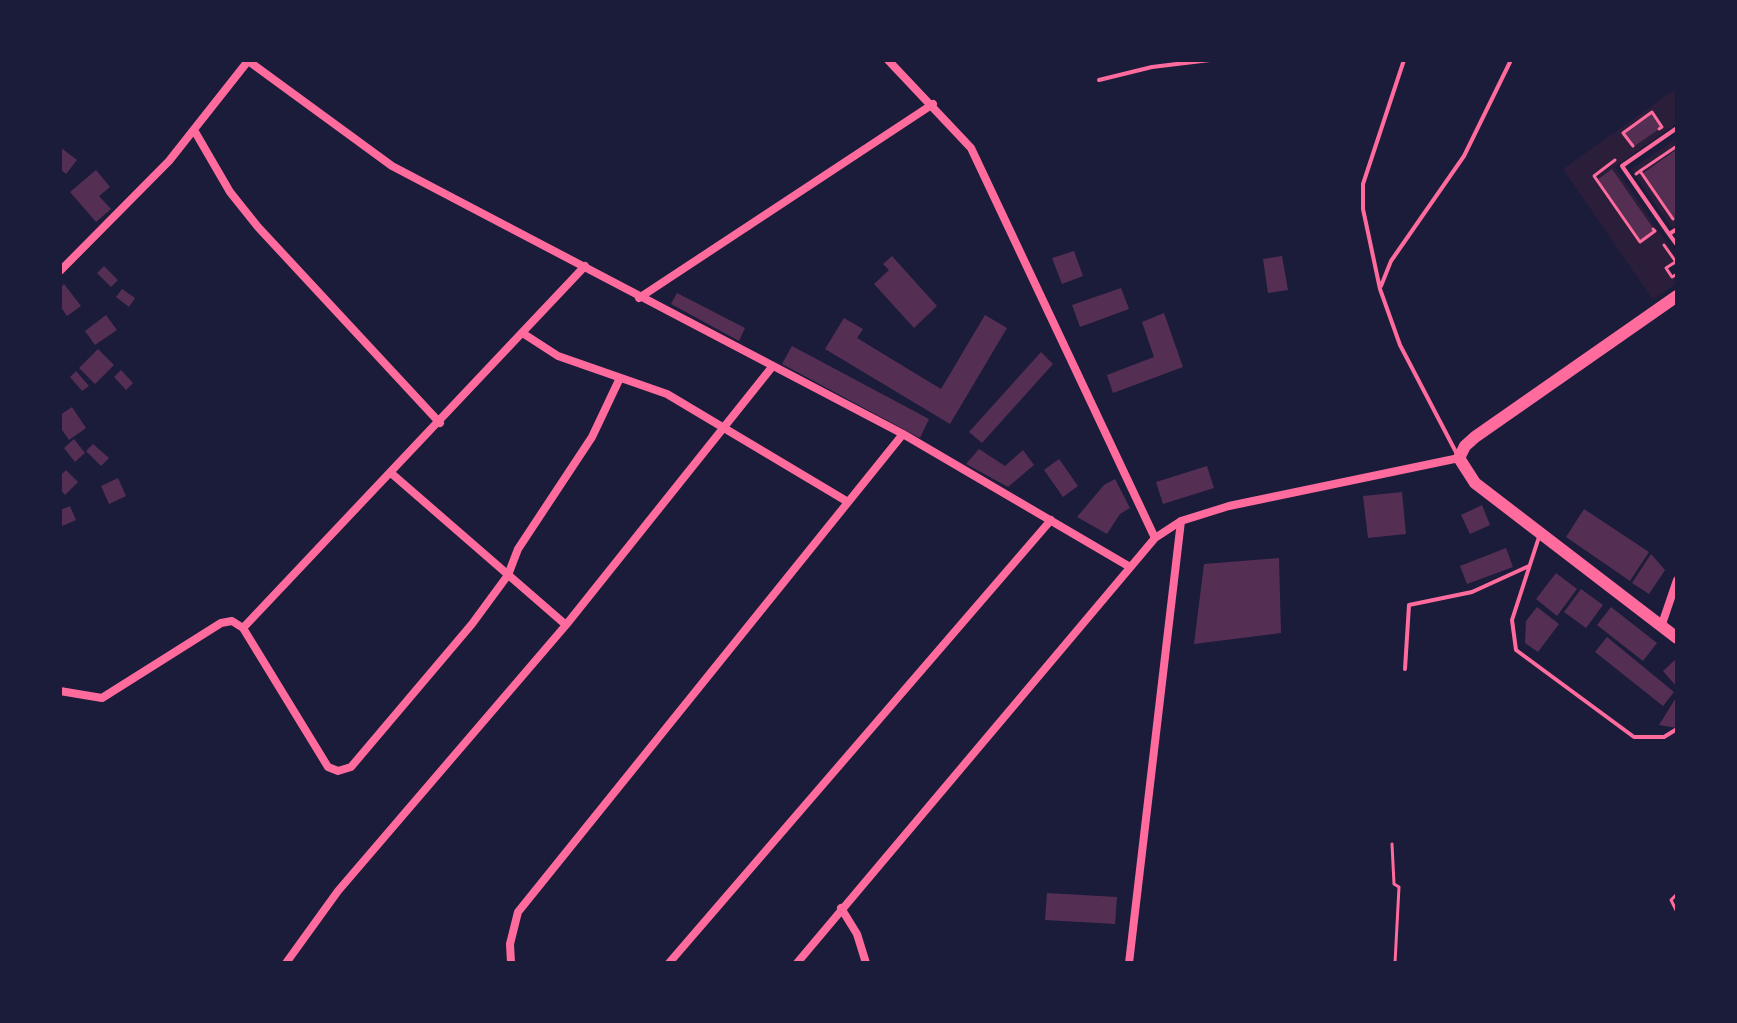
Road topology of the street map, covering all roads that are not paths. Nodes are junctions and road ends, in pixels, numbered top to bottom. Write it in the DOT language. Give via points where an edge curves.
graph roads {
  1 [pos="888,60"];
  2 [pos="1210,60"];
  3 [pos="1404,60"];
  4 [pos="1511,60"];
  5 [pos="247,61"];
  6 [pos="1099,80"];
  7 [pos="933,104"];
  8 [pos="1677,128"];
  9 [pos="194,130"];
  10 [pos="1677,229"];
  11 [pos="1669,234"];
  12 [pos="1677,245"];
  13 [pos="585,266"];
  14 [pos="60,271"];
  15 [pos="1380,289"];
  16 [pos="1677,296"];
  17 [pos="639,298"];
  18 [pos="524,334"];
  19 [pos="772,367"];
  20 [pos="619,380"];
  21 [pos="440,423"];
  22 [pos="721,429"];
  23 [pos="903,434"];
  24 [pos="1459,458"];
  25 [pos="391,473"];
  26 [pos="848,502"];
  27 [pos="1051,520"];
  28 [pos="1181,521"];
  29 [pos="1539,534"];
  30 [pos="1155,538"];
  31 [pos="1529,566"];
  32 [pos="1130,567"];
  33 [pos="508,575"];
  34 [pos="1677,580"];
  35 [pos="566,625"];
  36 [pos="1661,627"];
  37 [pos="243,628"];
  38 [pos="1677,638"];
  39 [pos="1405,669"];
  40 [pos="60,691"];
  41 [pos="1677,729"];
  42 [pos="841,908"];
  43 [pos="286,963"];
  44 [pos="511,963"];
  45 [pos="669,963"];
  46 [pos="797,963"];
  47 [pos="866,963"];
  48 [pos="1129,963"];
  1 -- 7 [label="street"];
  2 -- 6 [label="lane"];
  3 -- 15 [label="lane" via="1363,184"];
  4 -- 15 [label="lane" via="1464,156 1391,261"];
  5 -- 9 [label="street"];
  5 -- 13 [label="street" via="392,166"];
  7 -- 17 [label="street"];
  7 -- 30 [label="street" via="971,148"];
  8 -- 11 [label="lane" via="1622,166"];
  9 -- 14 [label="street"];
  9 -- 21 [label="street" via="230,192 258,227"];
  10 -- 11 [label="lane"];
  11 -- 12 [label="lane"];
  13 -- 17 [label="street"];
  13 -- 18 [label="street"];
  15 -- 24 [label="lane" via="1400,345"];
  16 -- 24 [label="main road" via="1475,437"];
  17 -- 19 [label="street"];
  18 -- 20 [label="street" via="558,356"];
  18 -- 21 [label="street"];
  19 -- 22 [label="street"];
  19 -- 23 [label="street"];
  20 -- 22 [label="street" via="667,394"];
  20 -- 33 [label="street" via="592,437 518,549"];
  21 -- 25 [label="street"];
  22 -- 26 [label="street"];
  22 -- 35 [label="street"];
  23 -- 26 [label="street"];
  23 -- 27 [label="street"];
  24 -- 28 [label="street" via="1229,506"];
  24 -- 29 [label="main road" via="1475,483"];
  25 -- 33 [label="street"];
  25 -- 37 [label="street"];
  26 -- 44 [label="street" via="518,912"];
  27 -- 32 [label="street"];
  27 -- 45 [label="street"];
  28 -- 30 [label="street"];
  28 -- 48 [label="street"];
  29 -- 31 [label="lane"];
  29 -- 36 [label="main road"];
  30 -- 32 [label="street"];
  31 -- 39 [label="lane" via="1472,592 1409,605"];
  31 -- 41 [label="lane" via="1512,620 1516,650 1634,737 1664,737"];
  32 -- 42 [label="street"];
  33 -- 35 [label="street"];
  33 -- 37 [label="street" via="378,736 351,767 338,771 328,767"];
  34 -- 36 [label="street"];
  35 -- 43 [label="street" via="369,853"];
  36 -- 38 [label="main road"];
  37 -- 40 [label="street" via="232,621 221,623 102,698"];
  42 -- 46 [label="street"];
  42 -- 47 [label="street"];
}
